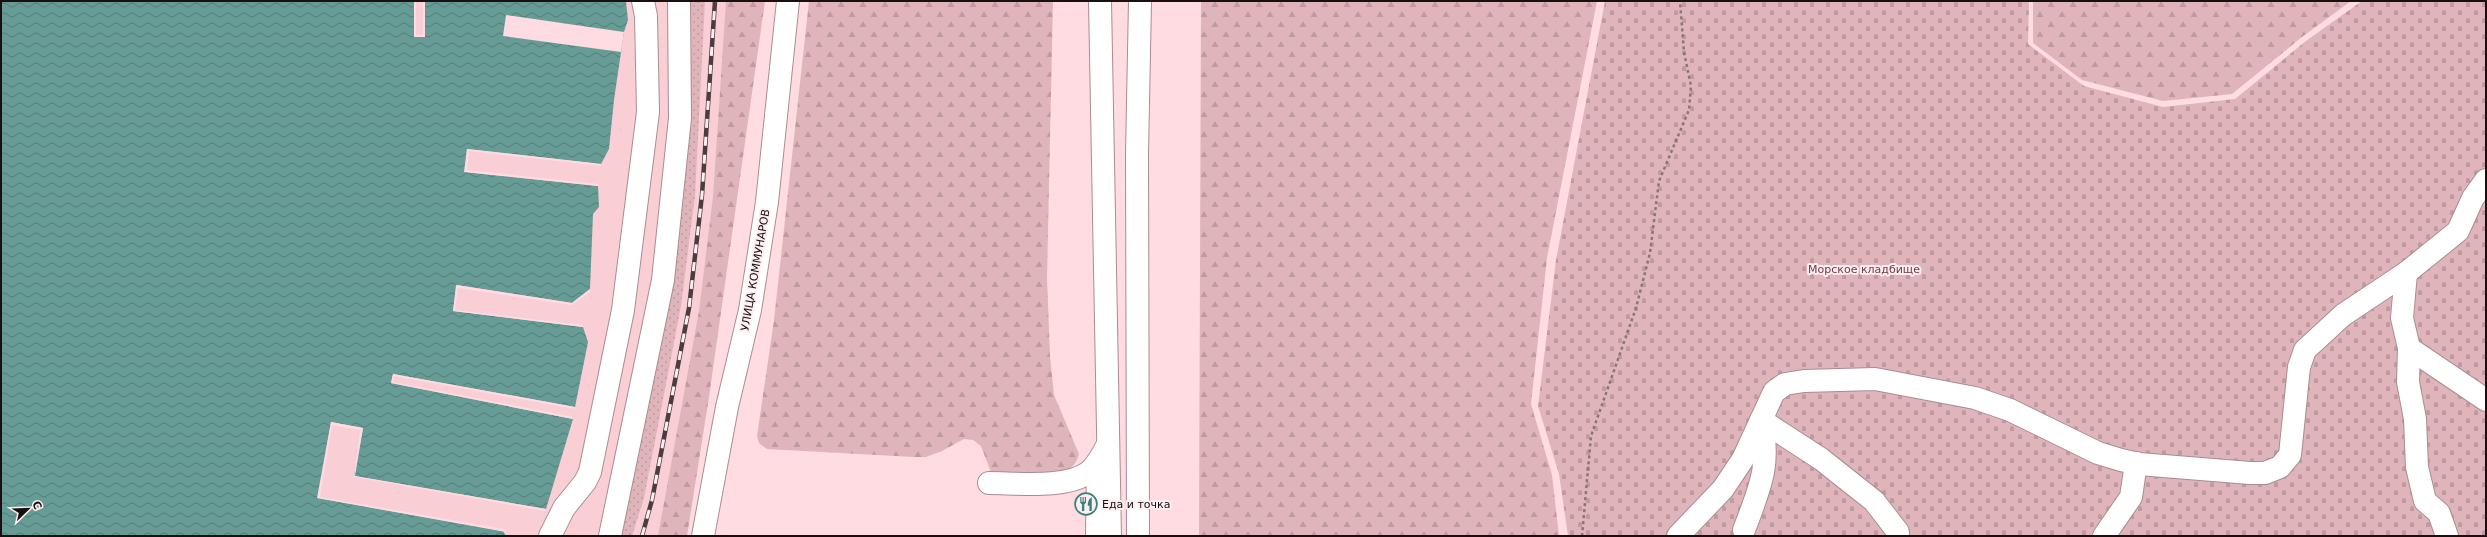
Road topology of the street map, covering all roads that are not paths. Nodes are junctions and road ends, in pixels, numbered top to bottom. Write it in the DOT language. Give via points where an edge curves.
graph roads {
  1 [pos="643,1"];
  2 [pos="679,1"];
  3 [pos="788,1"];
  4 [pos="1100,1"];
  5 [pos="1140,1"];
  6 [pos="2486,180"];
  7 [pos="2406,273"];
  8 [pos="2409,348"];
  9 [pos="2486,400"];
  10 [pos="1761,420"];
  11 [pos="1103,453"];
  12 [pos="2136,463"];
  13 [pos="989,483"];
  14 [pos="1744,530"];
  15 [pos="1899,535"];
  16 [pos="550,536"];
  17 [pos="610,536"];
  18 [pos="703,536"];
  19 [pos="1097,536"];
  20 [pos="1110,536"];
  21 [pos="1138,536"];
  22 [pos="1678,536"];
  23 [pos="2104,536"];
  24 [pos="2447,536"];
  1 -- 16 [label="main road" via="646,16 648,112 623,310 590,472 564,508"];
  2 -- 17 [label="main road" via="680,118 663,280"];
  3 -- 18 [label="main road, УЛИЦА КОММУНАРОВ" via="767,202 750,310 727,407"];
  4 -- 11 [label="main road"];
  5 -- 21 [label="main road" via="1137,154"];
  6 -- 7 [label="main road" via="2473,198 2458,231"];
  7 -- 8 [label="main road" via="2402,318"];
  7 -- 12 [label="main road" via="2343,315 2306,350 2299,367 2290,455 2280,467 2265,473 2250,473"];
  8 -- 9 [label="main road"];
  8 -- 24 [label="main road" via="2408,382 2415,419 2417,467 2424,501 2439,513"];
  10 -- 12 [label="main road" via="1774,392 1784,384 1826,379 1875,379 1975,398 2010,410 2098,453"];
  10 -- 14 [label="main road" via="1766,444 1766,462"];
  10 -- 15 [label="main road" via="1821,458 1868,496"];
  10 -- 22 [label="main road" via="1743,459 1723,489"];
  11 -- 13 [label="main road" via="1084,475 1070,481"];
  11 -- 19 [label="main road"];
  11 -- 20 [label="main road"];
  12 -- 23 [label="main road" via="2131,497"];
}
